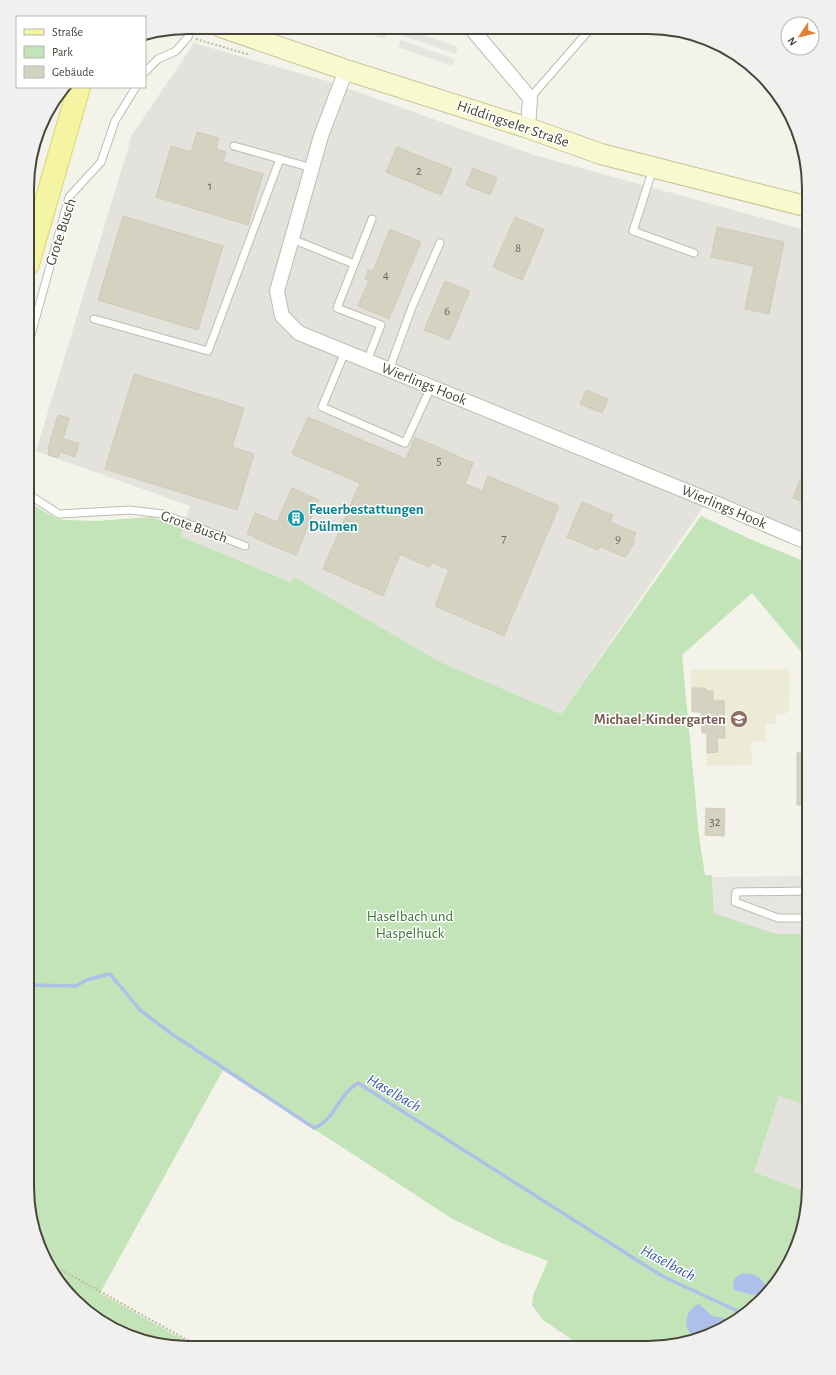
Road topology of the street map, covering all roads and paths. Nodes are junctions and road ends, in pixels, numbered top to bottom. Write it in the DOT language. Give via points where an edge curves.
graph roads {
  1 [pos="189,34"];
  2 [pos="241,34"];
  3 [pos="476,34"];
  4 [pos="586,34"];
  5 [pos="346,70"];
  6 [pos="146,71"];
  7 [pos="79,88"];
  8 [pos="135,88"];
  9 [pos="530,98"];
  10 [pos="528,128"];
  11 [pos="234,146"];
  12 [pos="280,159"];
  13 [pos="312,168"];
  14 [pos="656,168"];
  15 [pos="802,205"];
  16 [pos="372,218"];
  17 [pos="292,239"];
  18 [pos="34,243"];
  19 [pos="440,243"];
  20 [pos="694,253"];
  21 [pos="354,264"];
  22 [pos="94,319"];
  23 [pos="34,324"];
  24 [pos="345,352"];
  25 [pos="367,361"];
  26 [pos="390,370"];
  27 [pos="431,387"];
  28 [pos="34,498"];
  29 [pos="802,540"];
  30 [pos="245,546"];
  31 [pos="802,891"];
  32 [pos="802,918"];
  33 [pos="57,1268"];
  34 [pos="189,1341"];
  1 -- 6 [label="lane" via="176,52 158,60"];
  2 -- 5 [label="street, Hiddingseler Straße"];
  3 -- 9 [label="street"];
  4 -- 9 [label="lane"];
  5 -- 10 [label="street, Hiddingseler Straße"];
  5 -- 13 [label="street, Wierlings Hook"];
  7 -- 18 [label="main road"];
  8 -- 23 [label="lane, Grote Busch" via="116,122 101,162 69,197"];
  9 -- 10 [label="street"];
  10 -- 14 [label="street, Hiddingseler Straße" via="601,154"];
  11 -- 12 [label="lane"];
  12 -- 13 [label="lane"];
  12 -- 22 [label="lane" via="208,351"];
  13 -- 17 [label="street, Wierlings Hook"];
  14 -- 15 [label="street, Hiddingseler Straße"];
  14 -- 20 [label="lane" via="650,178 633,230"];
  16 -- 21 [label="lane"];
  17 -- 21 [label="lane"];
  17 -- 24 [label="street, Wierlings Hook" via="277,291 282,316 299,333"];
  19 -- 26 [label="lane" via="412,307"];
  21 -- 25 [label="lane" via="337,308 381,325"];
  24 -- 25 [label="street, Wierlings Hook"];
  24 -- 27 [label="lane" via="322,407 405,443"];
  25 -- 26 [label="street, Wierlings Hook"];
  26 -- 27 [label="street, Wierlings Hook"];
  27 -- 29 [label="street, Wierlings Hook"];
  28 -- 30 [label="lane, Grote Busch" via="58,514 130,510 163,514"];
  31 -- 32 [label="lane" via="736,892 735,902 778,918"];
  33 -- 34 [label="path"];
}
